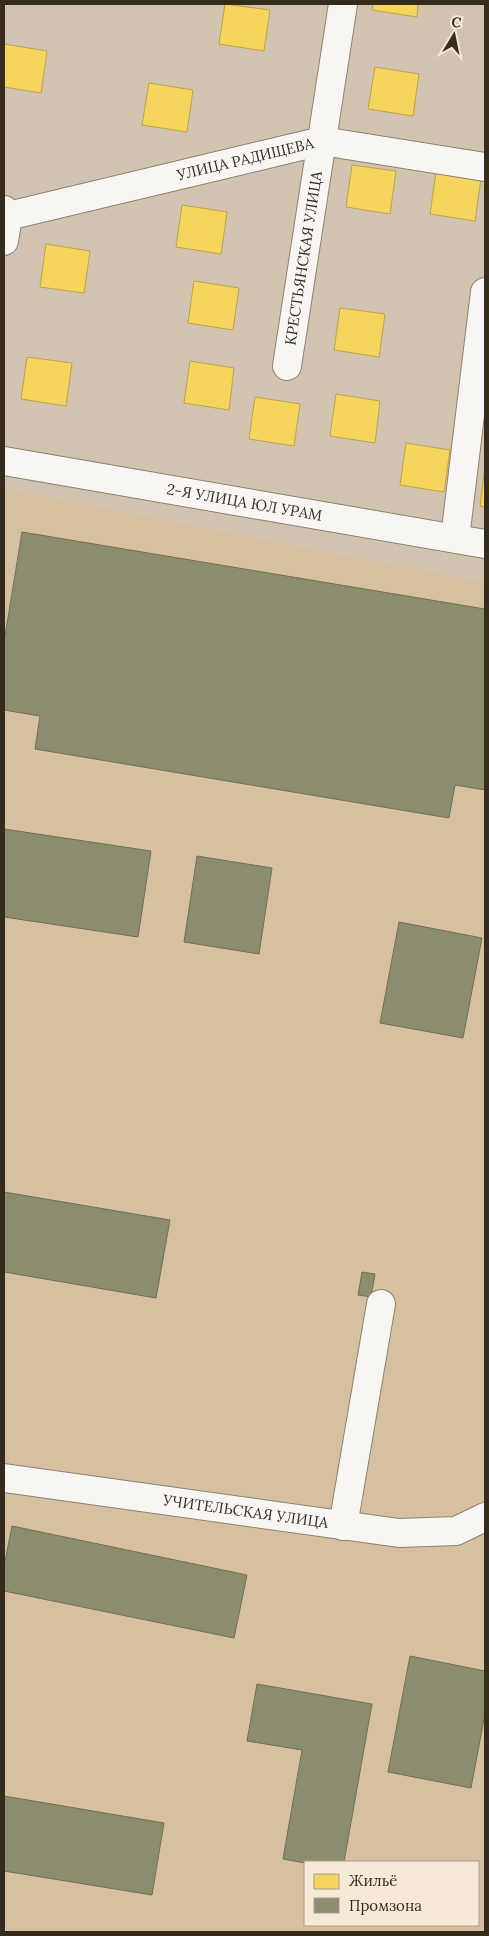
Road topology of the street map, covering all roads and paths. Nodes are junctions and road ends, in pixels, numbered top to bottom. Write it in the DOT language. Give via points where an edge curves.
graph roads {
  1 [pos="344,4"];
  2 [pos="322,142"];
  3 [pos="485,167"];
  4 [pos="5,222"];
  5 [pos="485,292"];
  6 [pos="287,366"];
  7 [pos="4,461"];
  8 [pos="455,538"];
  9 [pos="485,544"];
  10 [pos="382,1304"];
  11 [pos="4,1478"];
  12 [pos="485,1517"];
  13 [pos="343,1526"];
  1 -- 2 [label="street, КРЕСТЬЯНСКАЯ УЛИЦА"];
  2 -- 3 [label="street, УЛИЦА РАДИЩЕВА"];
  2 -- 4 [label="street, УЛИЦА РАДИЩЕВА"];
  2 -- 6 [label="street, КРЕСТЬЯНСКАЯ УЛИЦА"];
  5 -- 8 [label="street"];
  7 -- 8 [label="street, 2-Я УЛИЦА ЮЛ УРАМ"];
  8 -- 9 [label="street, 2-Я УЛИЦА ЮЛ УРАМ"];
  10 -- 13 [label="street"];
  11 -- 13 [label="street, УЧИТЕЛЬСКАЯ УЛИЦА"];
  12 -- 13 [label="street, УЧИТЕЛЬСКАЯ УЛИЦА" via="456,1531 399,1533"];
}
